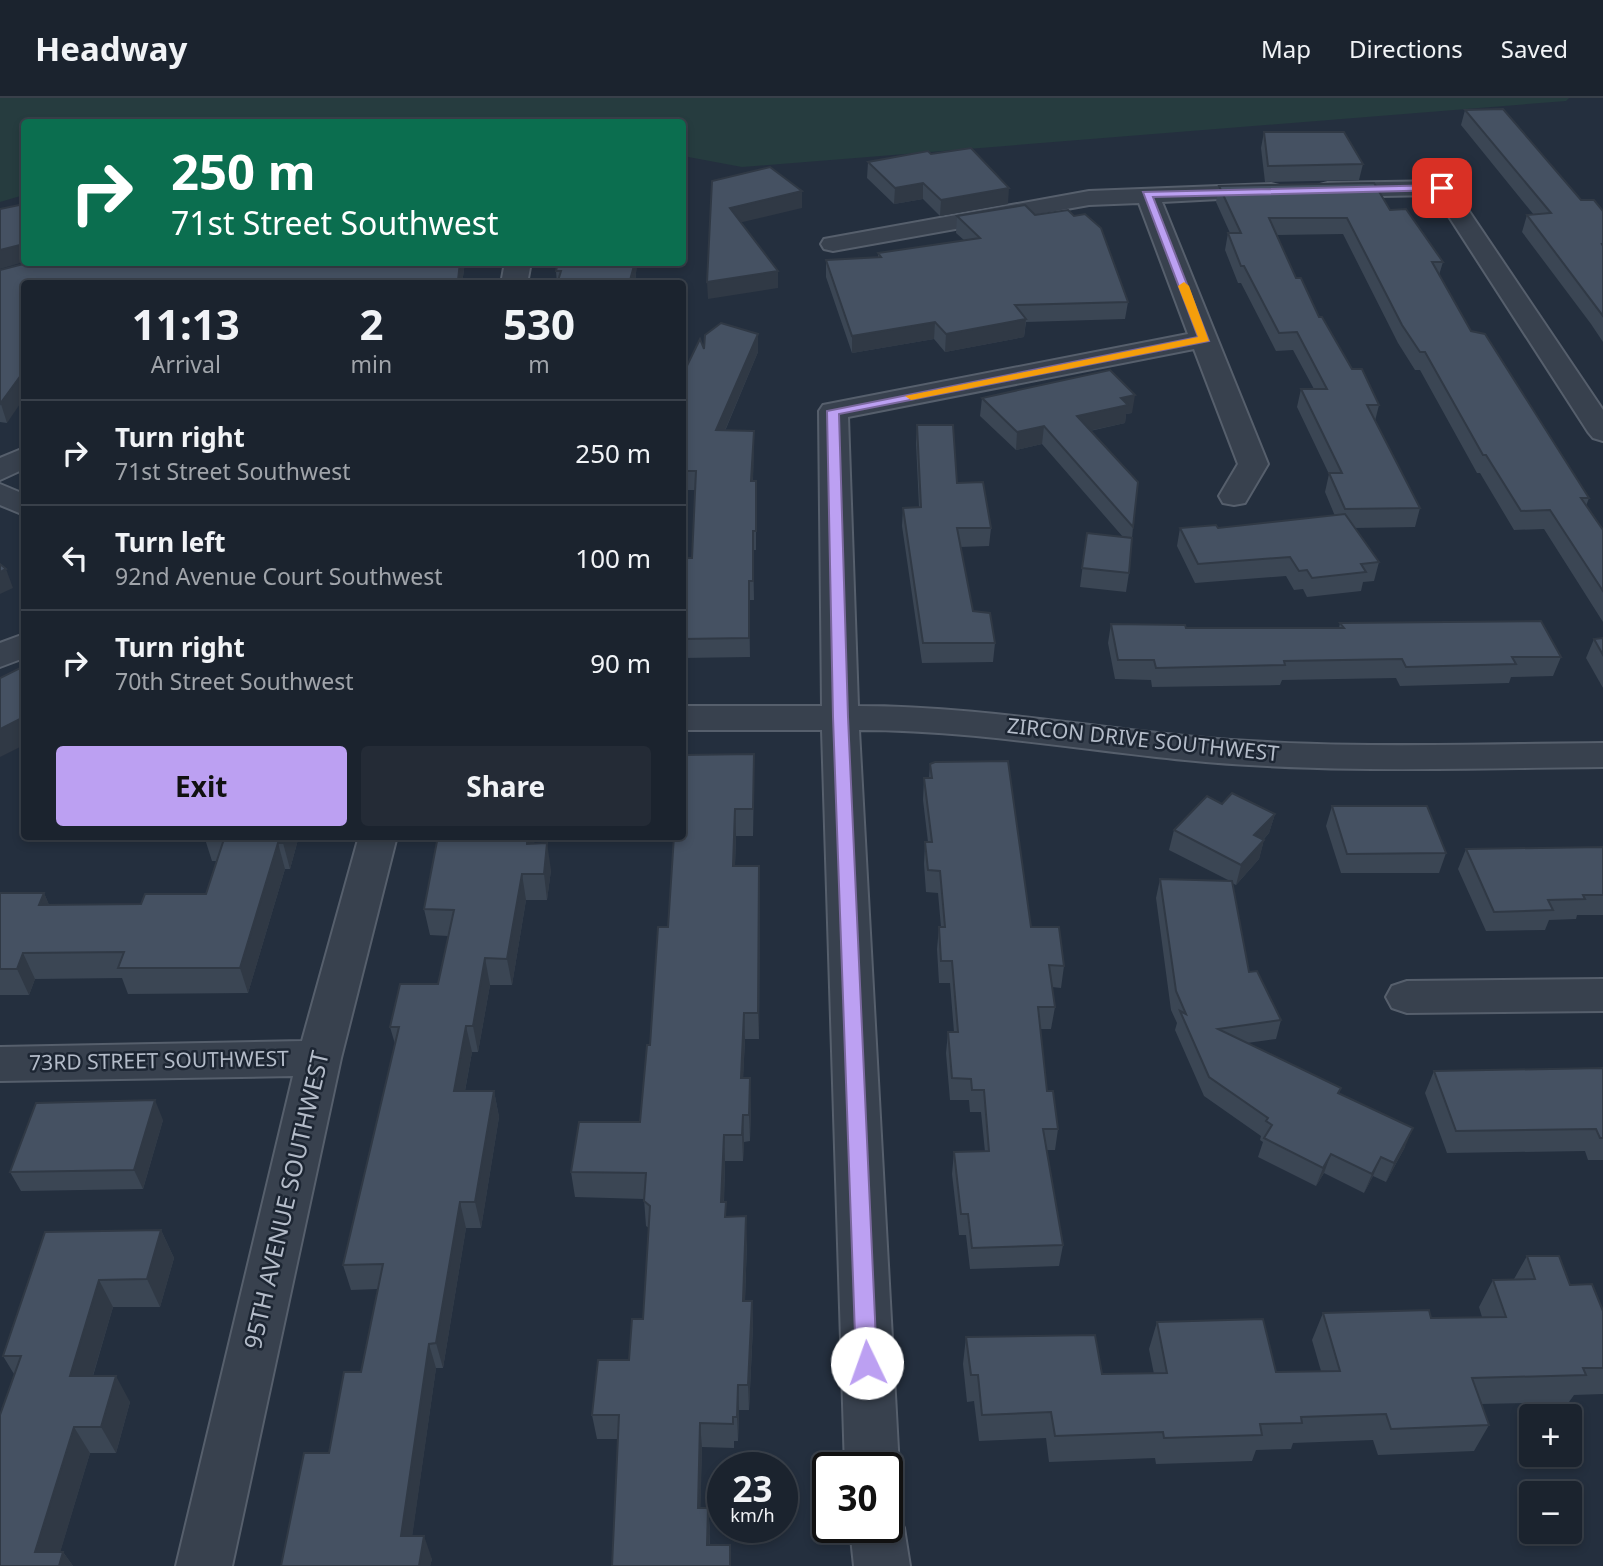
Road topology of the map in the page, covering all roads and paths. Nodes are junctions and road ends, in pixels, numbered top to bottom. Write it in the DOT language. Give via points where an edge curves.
graph roads {
  1 [pos="1147,194"];
  2 [pos="833,244"];
  3 [pos="1205,339"];
  4 [pos="1603,432"];
  5 [pos="21,459"];
  6 [pos="0,471"];
  7 [pos="0,493"];
  8 [pos="1234,496"];
  9 [pos="21,504"];
  10 [pos="21,646"];
  11 [pos="0,656"];
  12 [pos="841,717"];
  13 [pos="686,718"];
  14 [pos="1603,755"];
  15 [pos="377,840"];
  16 [pos="1603,995"];
  17 [pos="1407,997"];
  18 [pos="319,1058"];
  19 [pos="0,1064"];
  20 [pos="871,1452"];
  21 [pos="879,1543"];
  22 [pos="204,1566"];
  23 [pos="882,1566"];
  1 -- 2 [label="street" via="1089,198"];
  1 -- 3 [label="street"];
  1 -- 4 [label="street" via="1442,188"];
  3 -- 8 [label="street" via="1253,464"];
  3 -- 12 [label="street" via="833,411"];
  5 -- 6 [label="street"];
  7 -- 9 [label="street"];
  10 -- 11 [label="street"];
  12 -- 13 [label="street, ZIRCON DRIVE SOUTHWEST"];
  12 -- 14 [label="street, ZIRCON DRIVE SOUTHWEST" via="935,720 1185,748 1323,757"];
  12 -- 20 [label="street"];
  15 -- 18 [label="street, 95TH AVENUE SOUTHWEST"];
  16 -- 17 [label="street"];
  18 -- 19 [label="street, 73RD STREET SOUTHWEST"];
  18 -- 22 [label="street, 95TH AVENUE SOUTHWEST"];
  21 -- 23 [label="street"];
}
